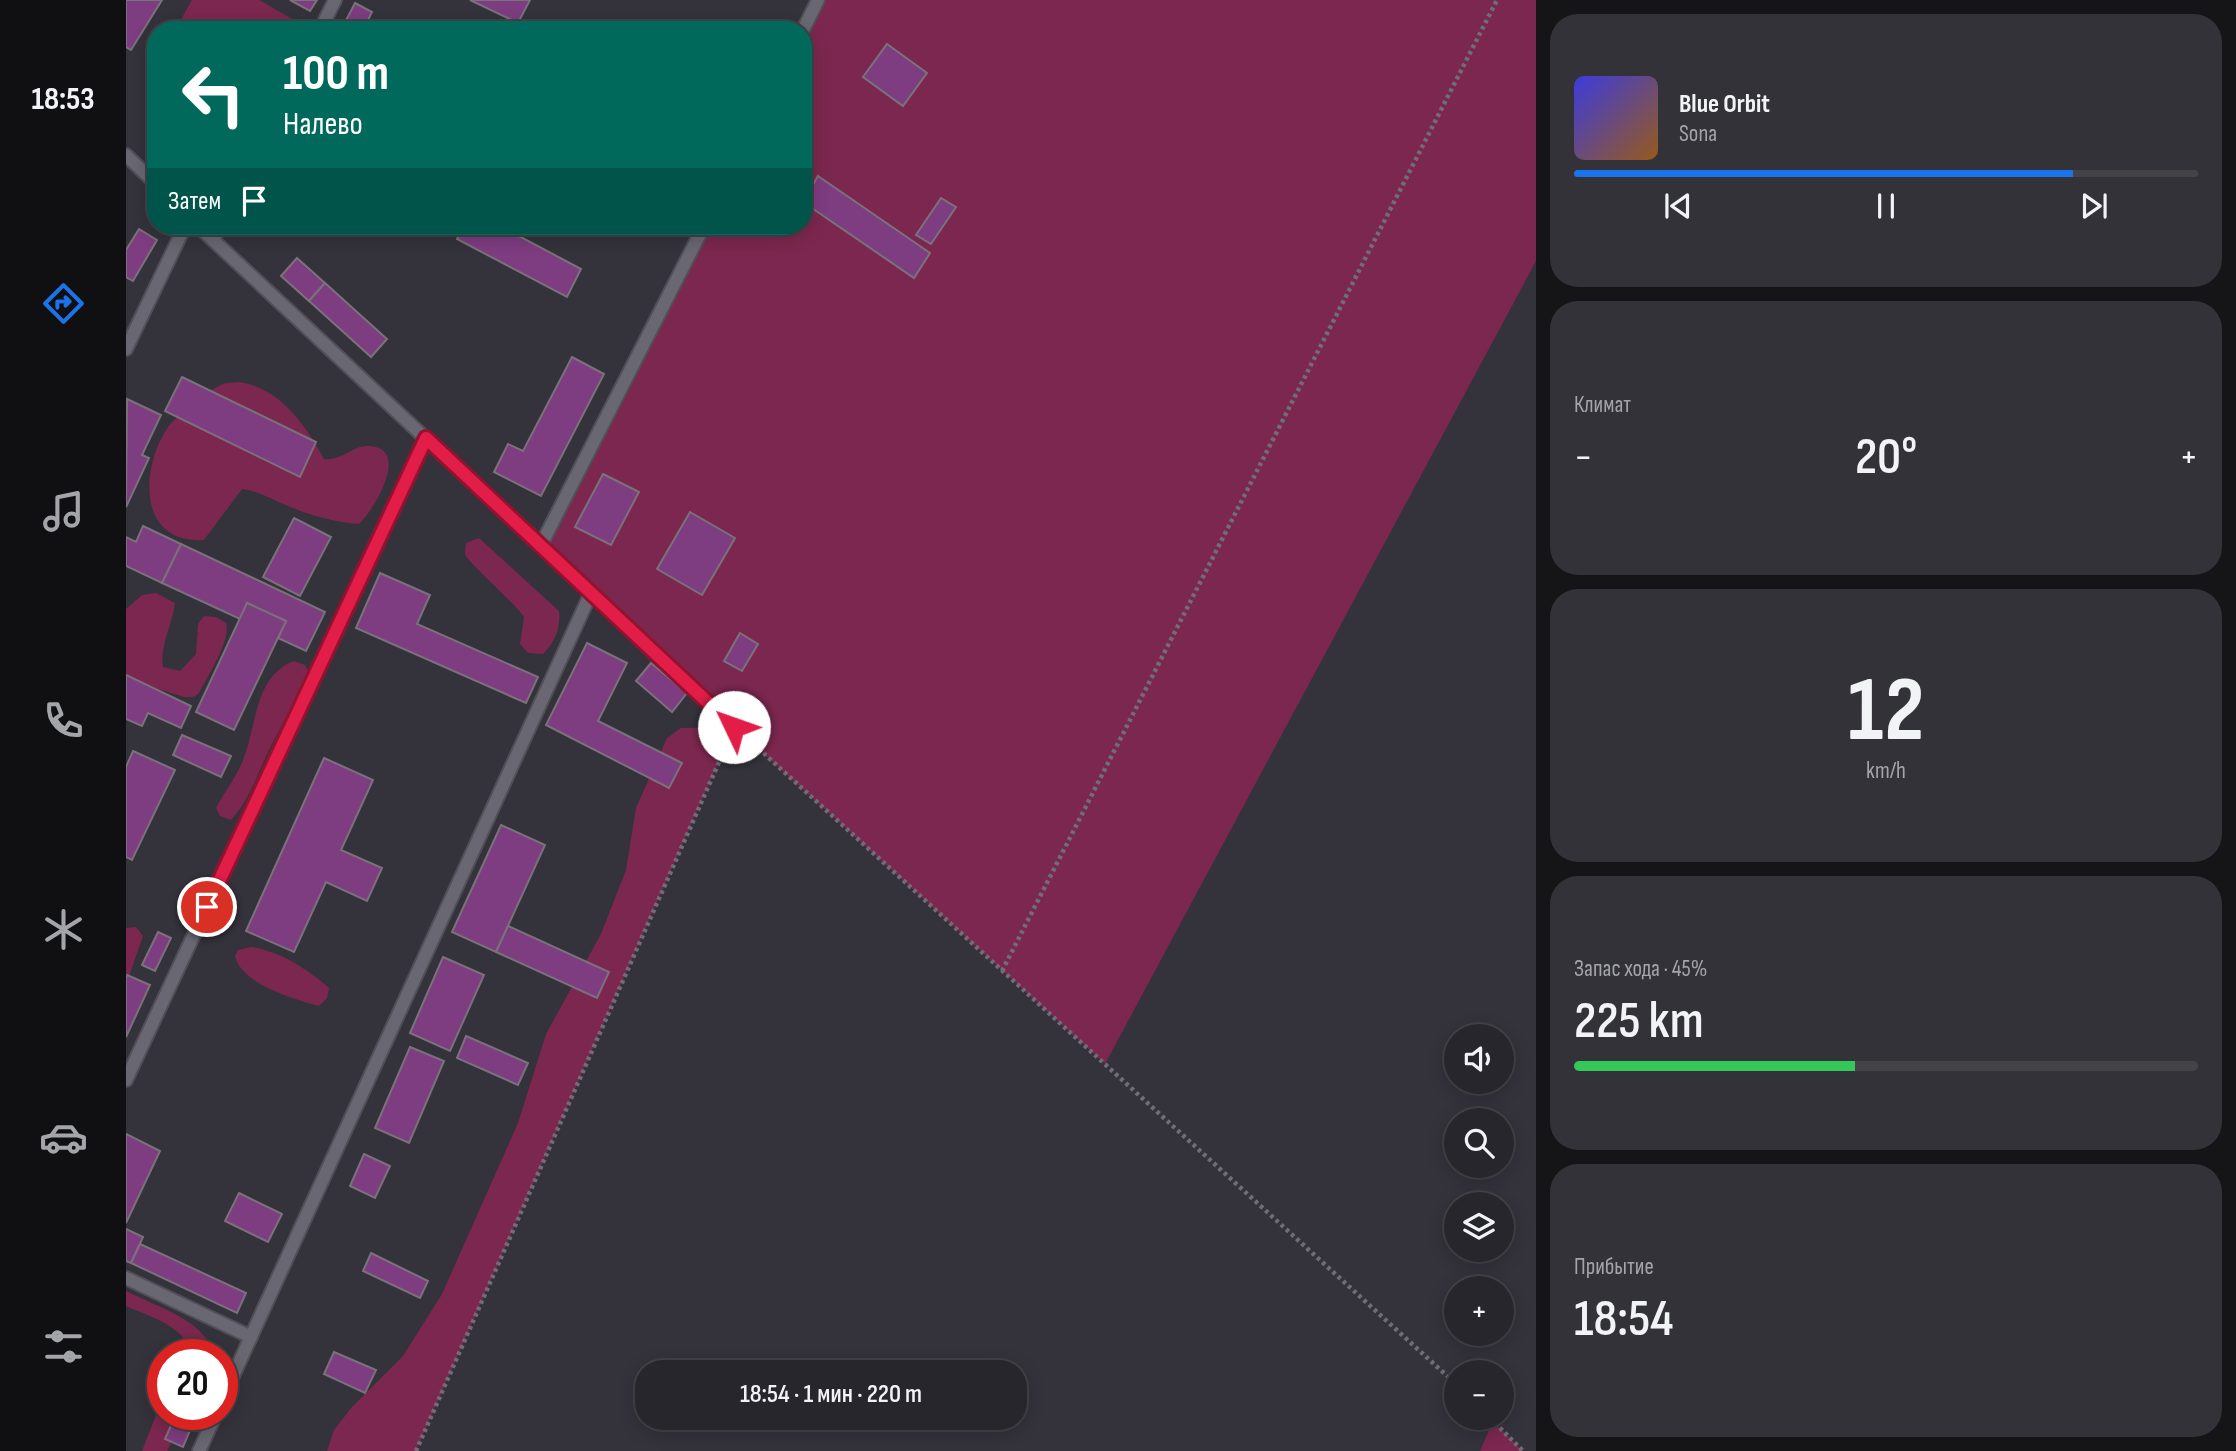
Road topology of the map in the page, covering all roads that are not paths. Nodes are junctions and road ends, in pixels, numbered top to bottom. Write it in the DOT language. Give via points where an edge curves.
graph roads {
  1 [pos="335,0"];
  2 [pos="818,0"];
  3 [pos="324,21"];
  4 [pos="808,21"];
  5 [pos="126,155"];
  6 [pos="147,175"];
  7 [pos="180,235"];
  8 [pos="208,235"];
  9 [pos="216,235"];
  10 [pos="699,235"];
  11 [pos="213,240"];
  12 [pos="129,335"];
  13 [pos="126,349"];
  14 [pos="426,438"];
  15 [pos="541,545"];
  16 [pos="590,595"];
  17 [pos="734,727"];
  18 [pos="126,1080"];
  19 [pos="126,1278"];
  20 [pos="251,1337"];
  21 [pos="238,1365"];
  22 [pos="209,1430"];
  23 [pos="199,1451"];
  1 -- 3 [label="lane"];
  2 -- 4 [label="lane"];
  5 -- 6 [label="lane"];
  7 -- 12 [label="lane"];
  8 -- 11 [label="lane"];
  9 -- 11 [label="lane"];
  10 -- 15 [label="lane"];
  11 -- 14 [label="lane"];
  12 -- 13 [label="lane"];
  14 -- 15 [label="lane"];
  14 -- 18 [label="lane"];
  15 -- 16 [label="lane"];
  16 -- 17 [label="lane"];
  16 -- 20 [label="lane"];
  19 -- 20 [label="lane"];
  20 -- 21 [label="lane"];
  22 -- 23 [label="lane"];
}
